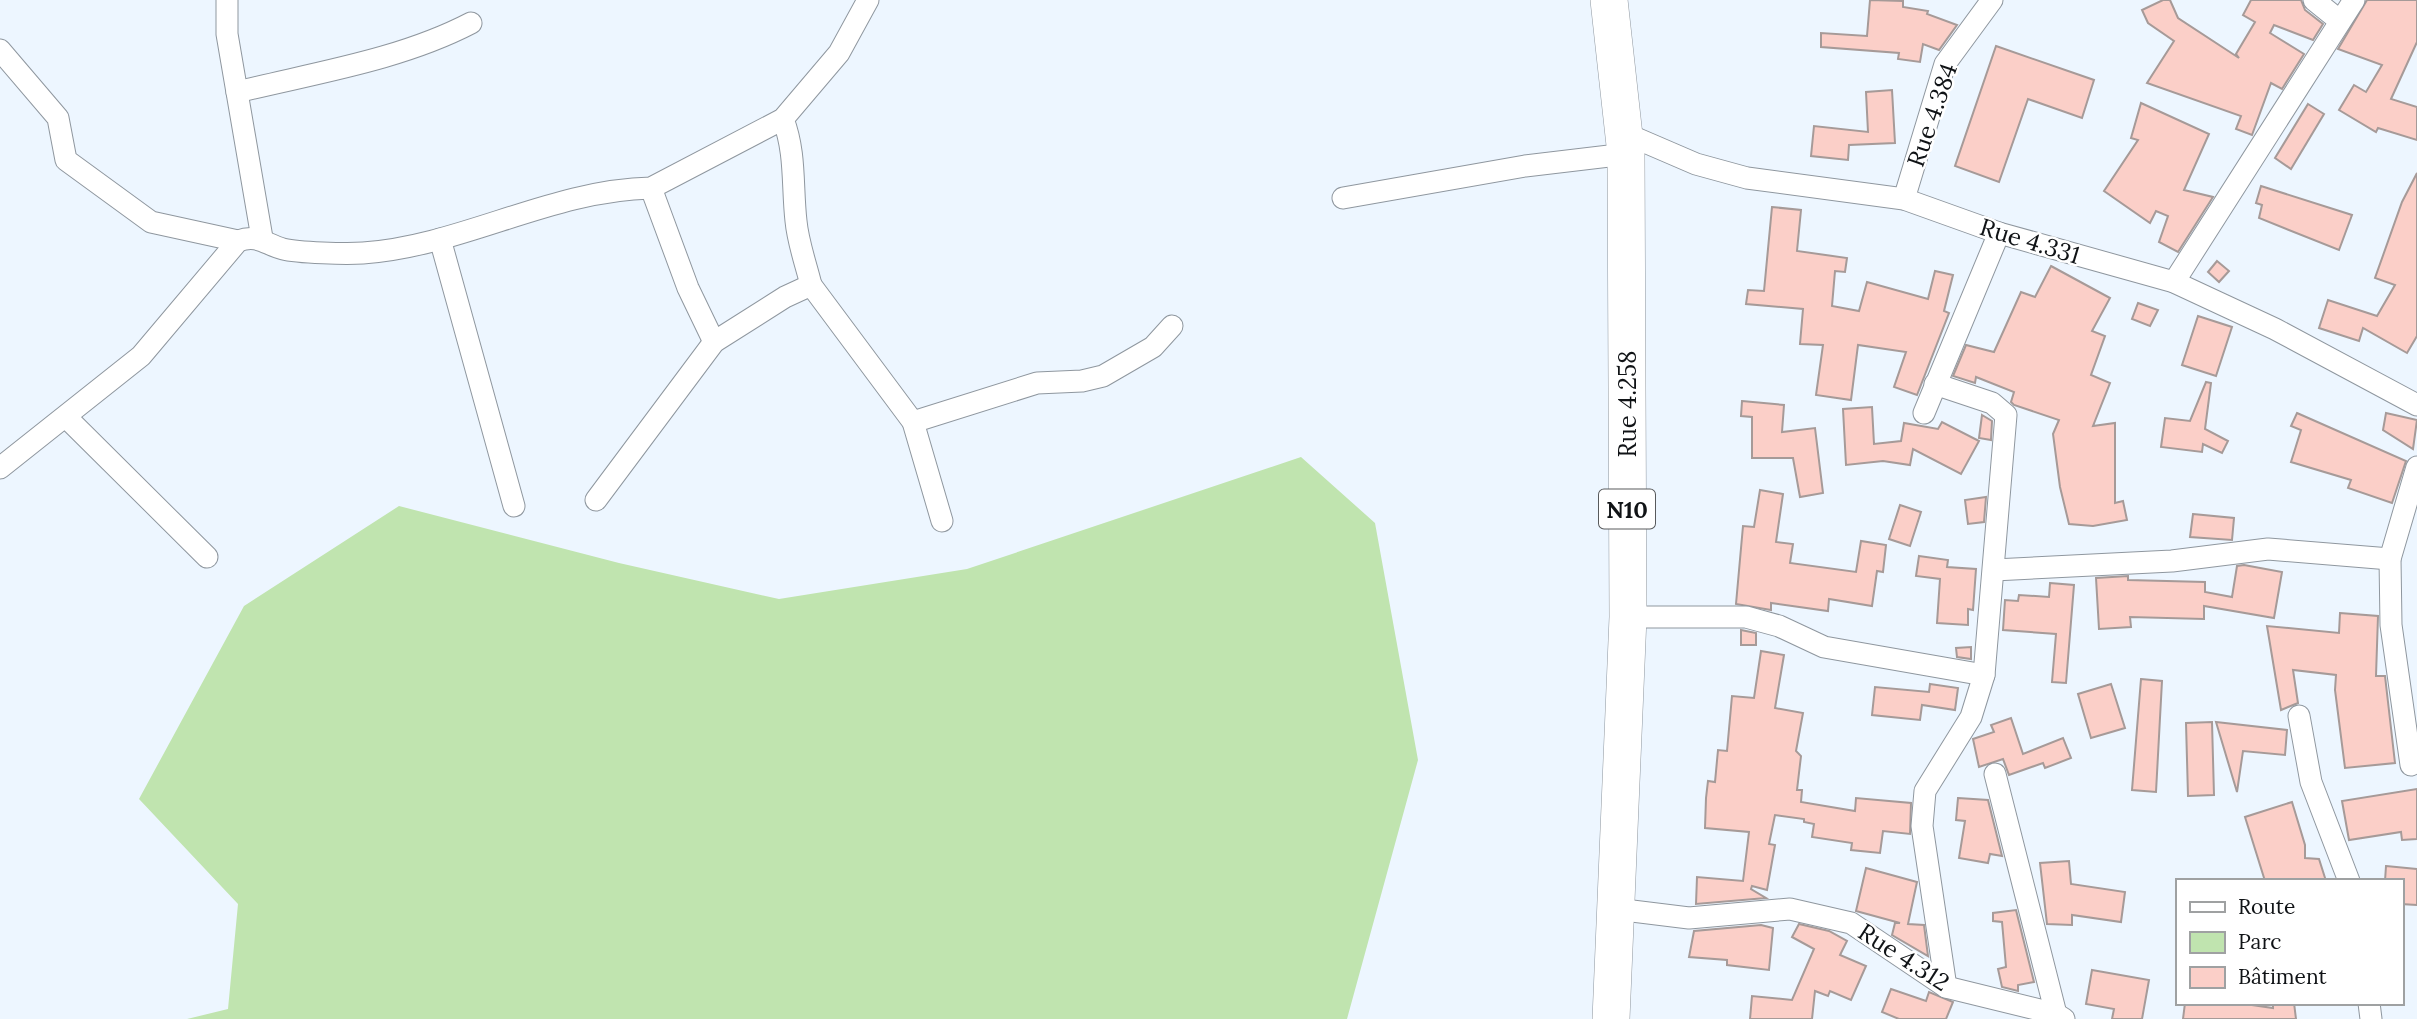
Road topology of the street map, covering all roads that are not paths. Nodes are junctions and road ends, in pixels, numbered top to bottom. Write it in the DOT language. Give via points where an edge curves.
graph roads {
  1 [pos="227,0"];
  2 [pos="868,0"];
  3 [pos="1609,0"];
  4 [pos="1992,0"];
  5 [pos="2314,0"];
  6 [pos="2354,0"];
  7 [pos="2340,21"];
  8 [pos="471,23"];
  9 [pos="0,50"];
  10 [pos="237,92"];
  11 [pos="783,119"];
  12 [pos="1625,143"];
  13 [pos="651,188"];
  14 [pos="1343,198"];
  15 [pos="1904,199"];
  16 [pos="1999,233"];
  17 [pos="262,238"];
  18 [pos="440,239"];
  19 [pos="238,241"];
  20 [pos="2174,282"];
  21 [pos="811,285"];
  22 [pos="1172,326"];
  23 [pos="714,342"];
  24 [pos="1935,384"];
  25 [pos="2417,405"];
  26 [pos="1924,413"];
  27 [pos="66,417"];
  28 [pos="913,422"];
  29 [pos="2417,467"];
  30 [pos="0,468"];
  31 [pos="596,500"];
  32 [pos="514,506"];
  33 [pos="942,521"];
  34 [pos="207,557"];
  35 [pos="2390,559"];
  36 [pos="1994,570"];
  37 [pos="1628,617"];
  38 [pos="1984,675"];
  39 [pos="2299,716"];
  40 [pos="2411,765"];
  41 [pos="1995,774"];
  42 [pos="2348,879"];
  43 [pos="1616,909"];
  44 [pos="1945,987"];
  45 [pos="2060,1016"];
  46 [pos="1611,1019"];
  1 -- 10 [label="street" via="227,34"];
  2 -- 11 [label="street" via="839,52"];
  3 -- 12 [label="highway, Rue 4.258 / N10"];
  4 -- 15 [label="street, Rue 4.384" via="1945,64"];
  5 -- 7 [label="street"];
  6 -- 7 [label="street"];
  7 -- 20 [label="street"];
  8 -- 10 [label="street" via="449,35 373,58"];
  9 -- 19 [label="street" via="58,118 66,160 151,222"];
  10 -- 17 [label="street"];
  11 -- 13 [label="street"];
  11 -- 21 [label="street" via="794,165 796,223"];
  12 -- 14 [label="street"];
  12 -- 15 [label="street, Rue 4.331" via="1747,178"];
  12 -- 37 [label="highway, Rue 4.258 / N10"];
  13 -- 18 [label="street" via="561,202"];
  13 -- 23 [label="street" via="688,288"];
  15 -- 16 [label="street, Rue 4.331"];
  16 -- 20 [label="street, Rue 4.331"];
  16 -- 24 [label="street"];
  17 -- 18 [label="street" via="283,249 363,253"];
  17 -- 19 [label="street"];
  18 -- 32 [label="street"];
  19 -- 27 [label="street" via="141,356"];
  20 -- 25 [label="street, Rue 4.331" via="2275,329"];
  21 -- 23 [label="street"];
  21 -- 28 [label="street"];
  22 -- 28 [label="street" via="1153,347 1103,376 1037,383"];
  23 -- 31 [label="street"];
  24 -- 26 [label="street"];
  24 -- 36 [label="street" via="1992,402 2006,415"];
  27 -- 30 [label="street"];
  27 -- 34 [label="street"];
  28 -- 33 [label="street"];
  29 -- 35 [label="street"];
  35 -- 36 [label="street" via="2268,549 2172,561"];
  35 -- 40 [label="street" via="2391,625"];
  36 -- 38 [label="street"];
  37 -- 38 [label="street" via="1746,617 1824,647"];
  37 -- 43 [label="highway, Rue 4.258 / N10"];
  38 -- 44 [label="street" via="1971,717 1925,791 1923,826"];
  39 -- 42 [label="street" via="2311,782"];
  41 -- 45 [label="street"];
  43 -- 44 [label="street, Rue 4.312" via="1689,918 1790,909 1839,920 1851,923"];
  43 -- 46 [label="highway, Rue 4.258 / N10"];
  44 -- 45 [label="street, Rue 4.312"];
}
